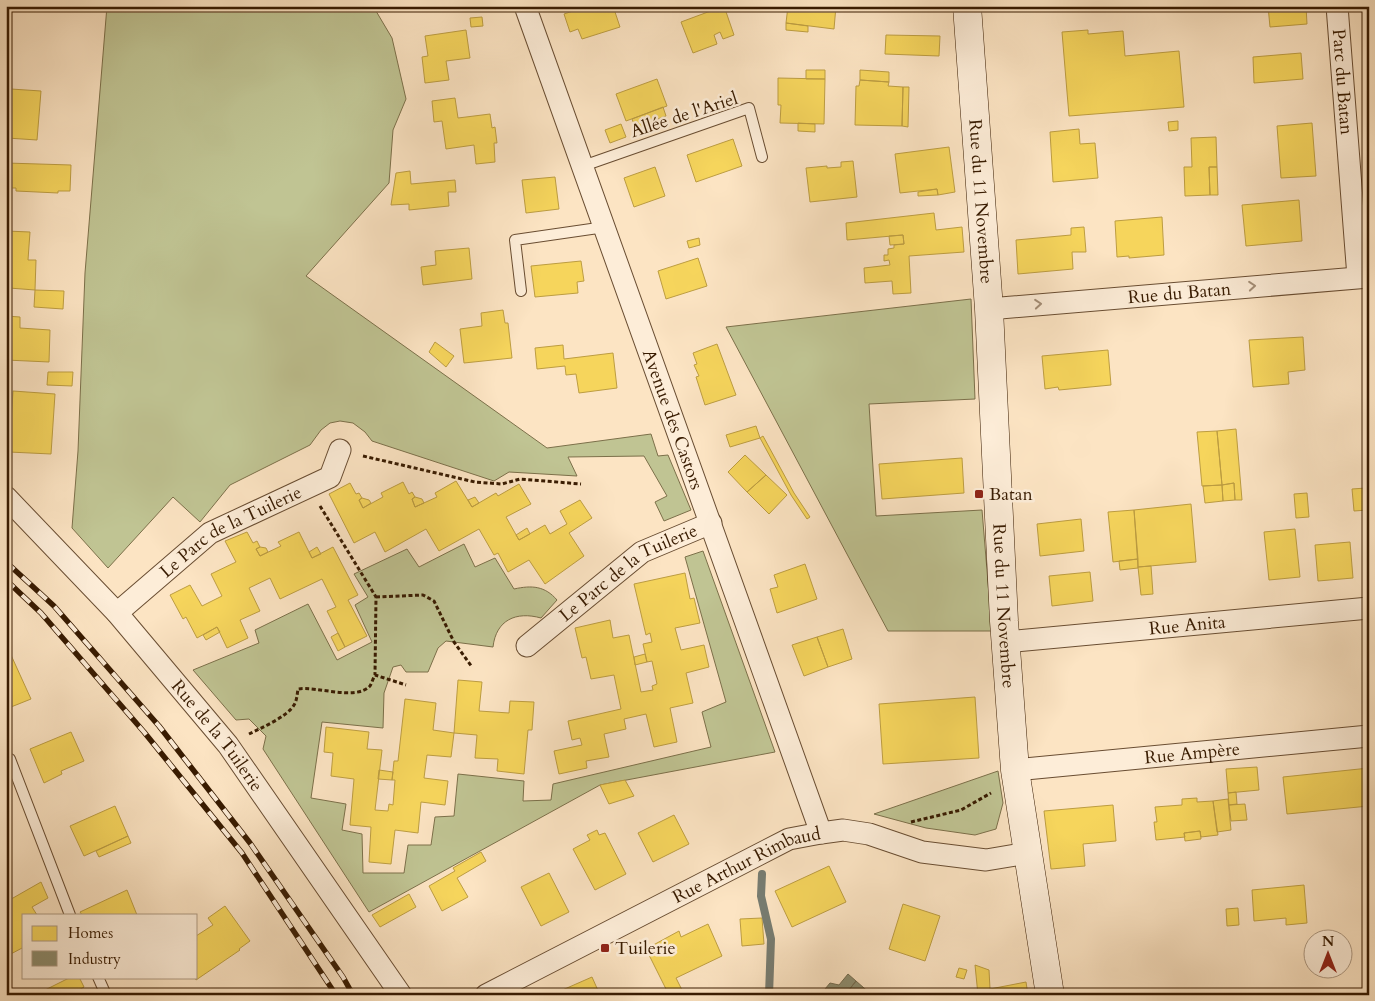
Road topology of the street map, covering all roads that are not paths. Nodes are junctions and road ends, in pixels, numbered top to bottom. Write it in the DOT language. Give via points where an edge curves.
graph roads {
  1 [pos="525,6"];
  2 [pos="967,6"];
  3 [pos="1337,6"];
  4 [pos="762,157"];
  5 [pos="583,166"];
  6 [pos="605,227"];
  7 [pos="1363,277"];
  8 [pos="521,291"];
  9 [pos="989,308"];
  10 [pos="340,450"];
  11 [pos="6,497"];
  12 [pos="711,523"];
  13 [pos="1369,608"];
  14 [pos="117,613"];
  15 [pos="1006,642"];
  16 [pos="527,646"];
  17 [pos="1369,736"];
  18 [pos="10,759"];
  19 [pos="1015,770"];
  20 [pos="820,833"];
  21 [pos="1028,853"];
  22 [pos="70,914"];
  23 [pos="98,978"];
  24 [pos="106,995"];
  25 [pos="402,995"];
  26 [pos="486,995"];
  27 [pos="1050,995"];
  1 -- 5 [label="street, Avenue des Castors"];
  2 -- 9 [label="street, Rue du 11 Novembre"];
  3 -- 7 [label="street, Parc du Batan"];
  4 -- 5 [label="lane, Allée de l'Ariel" via="749,108"];
  5 -- 6 [label="street, Avenue des Castors"];
  6 -- 8 [label="lane" via="515,240"];
  6 -- 12 [label="street, Avenue des Castors"];
  9 -- 7 [label="street, Rue du Batan, one-way"];
  9 -- 15 [label="street, Rue du 11 Novembre"];
  10 -- 14 [label="street, Le Parc de la Tuilerie" via="330,477 210,533"];
  11 -- 14 [label="street, Rue de la Tuilerie"];
  12 -- 16 [label="street, Le Parc de la Tuilerie" via="642,552"];
  12 -- 20 [label="street, Avenue des Castors"];
  13 -- 15 [label="street, Rue Anita"];
  14 -- 25 [label="street, Rue de la Tuilerie" via="228,745"];
  15 -- 19 [label="street, Rue du 11 Novembre"];
  17 -- 19 [label="street, Rue Ampère"];
  18 -- 22 [label="lane"];
  19 -- 21 [label="street, Rue du 11 Novembre"];
  20 -- 21 [label="street, Rue Arthur Rimbaud" via="843,830 869,834 922,852 986,860"];
  20 -- 26 [label="street, Rue Arthur Rimbaud" via="789,839"];
  21 -- 27 [label="street, Rue du 11 Novembre"];
  23 -- 24 [label="lane"];
}
